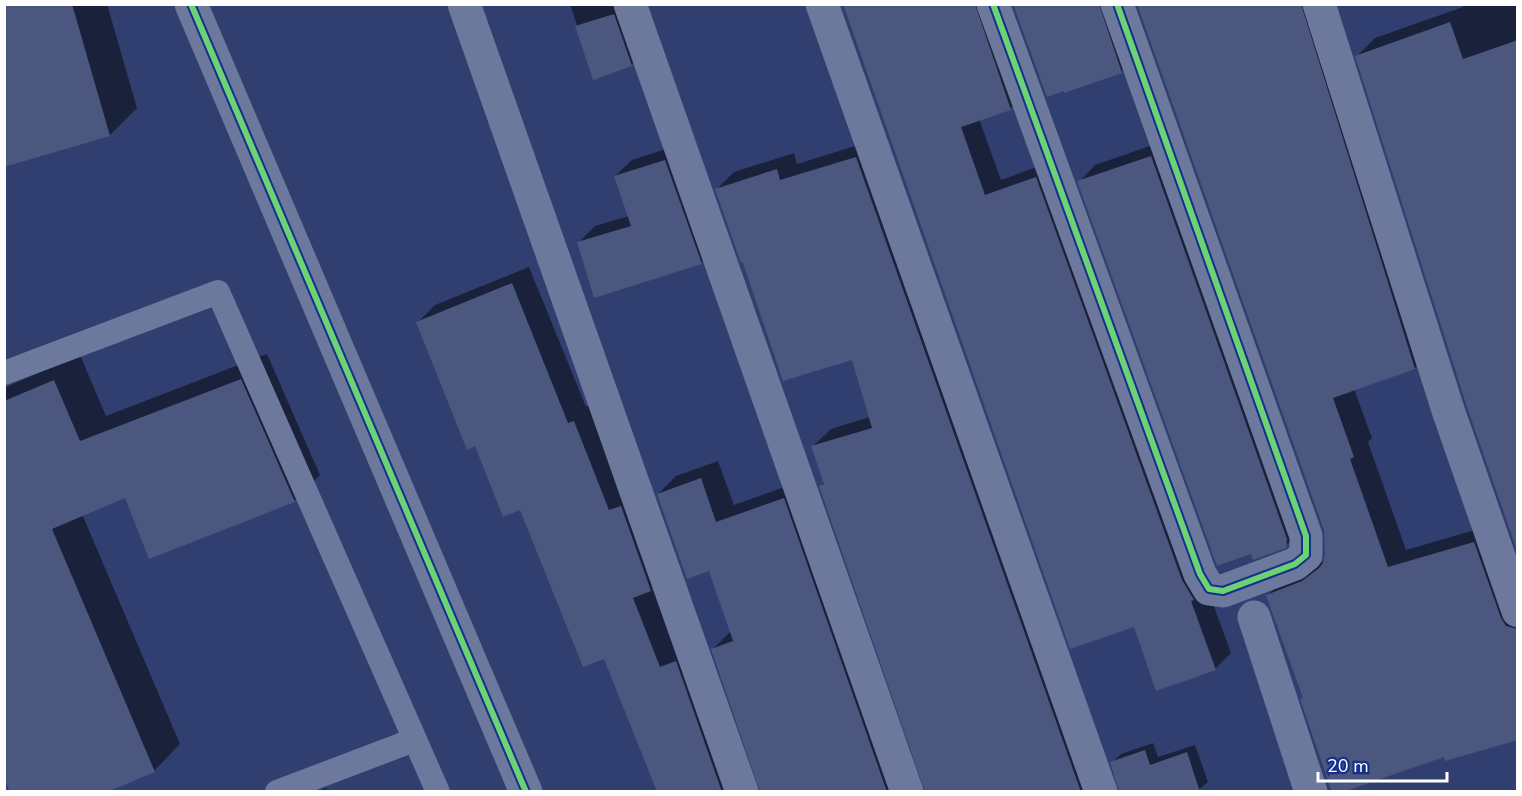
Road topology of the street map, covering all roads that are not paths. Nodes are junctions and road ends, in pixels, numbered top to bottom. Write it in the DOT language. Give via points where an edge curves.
graph roads {
  1 [pos="191,4"];
  2 [pos="464,4"];
  3 [pos="630,4"];
  4 [pos="822,4"];
  5 [pos="993,4"];
  6 [pos="1117,4"];
  7 [pos="1319,4"];
  8 [pos="4,373"];
  9 [pos="1518,611"];
  10 [pos="1254,617"];
  11 [pos="414,740"];
  12 [pos="278,792"];
  13 [pos="438,792"];
  14 [pos="526,792"];
  15 [pos="742,792"];
  16 [pos="907,792"];
  17 [pos="1101,792"];
  18 [pos="1311,792"];
  1 -- 14 [label="street"];
  2 -- 15 [label="street"];
  3 -- 16 [label="street"];
  4 -- 17 [label="street"];
  5 -- 6 [label="street" via="1200,574 1209,589 1223,591 1295,564 1306,555 1306,536"];
  7 -- 9 [label="street" via="1448,410"];
  8 -- 11 [label="lane" via="218,292"];
  10 -- 18 [label="street"];
  11 -- 12 [label="lane"];
  11 -- 13 [label="lane"];
}
